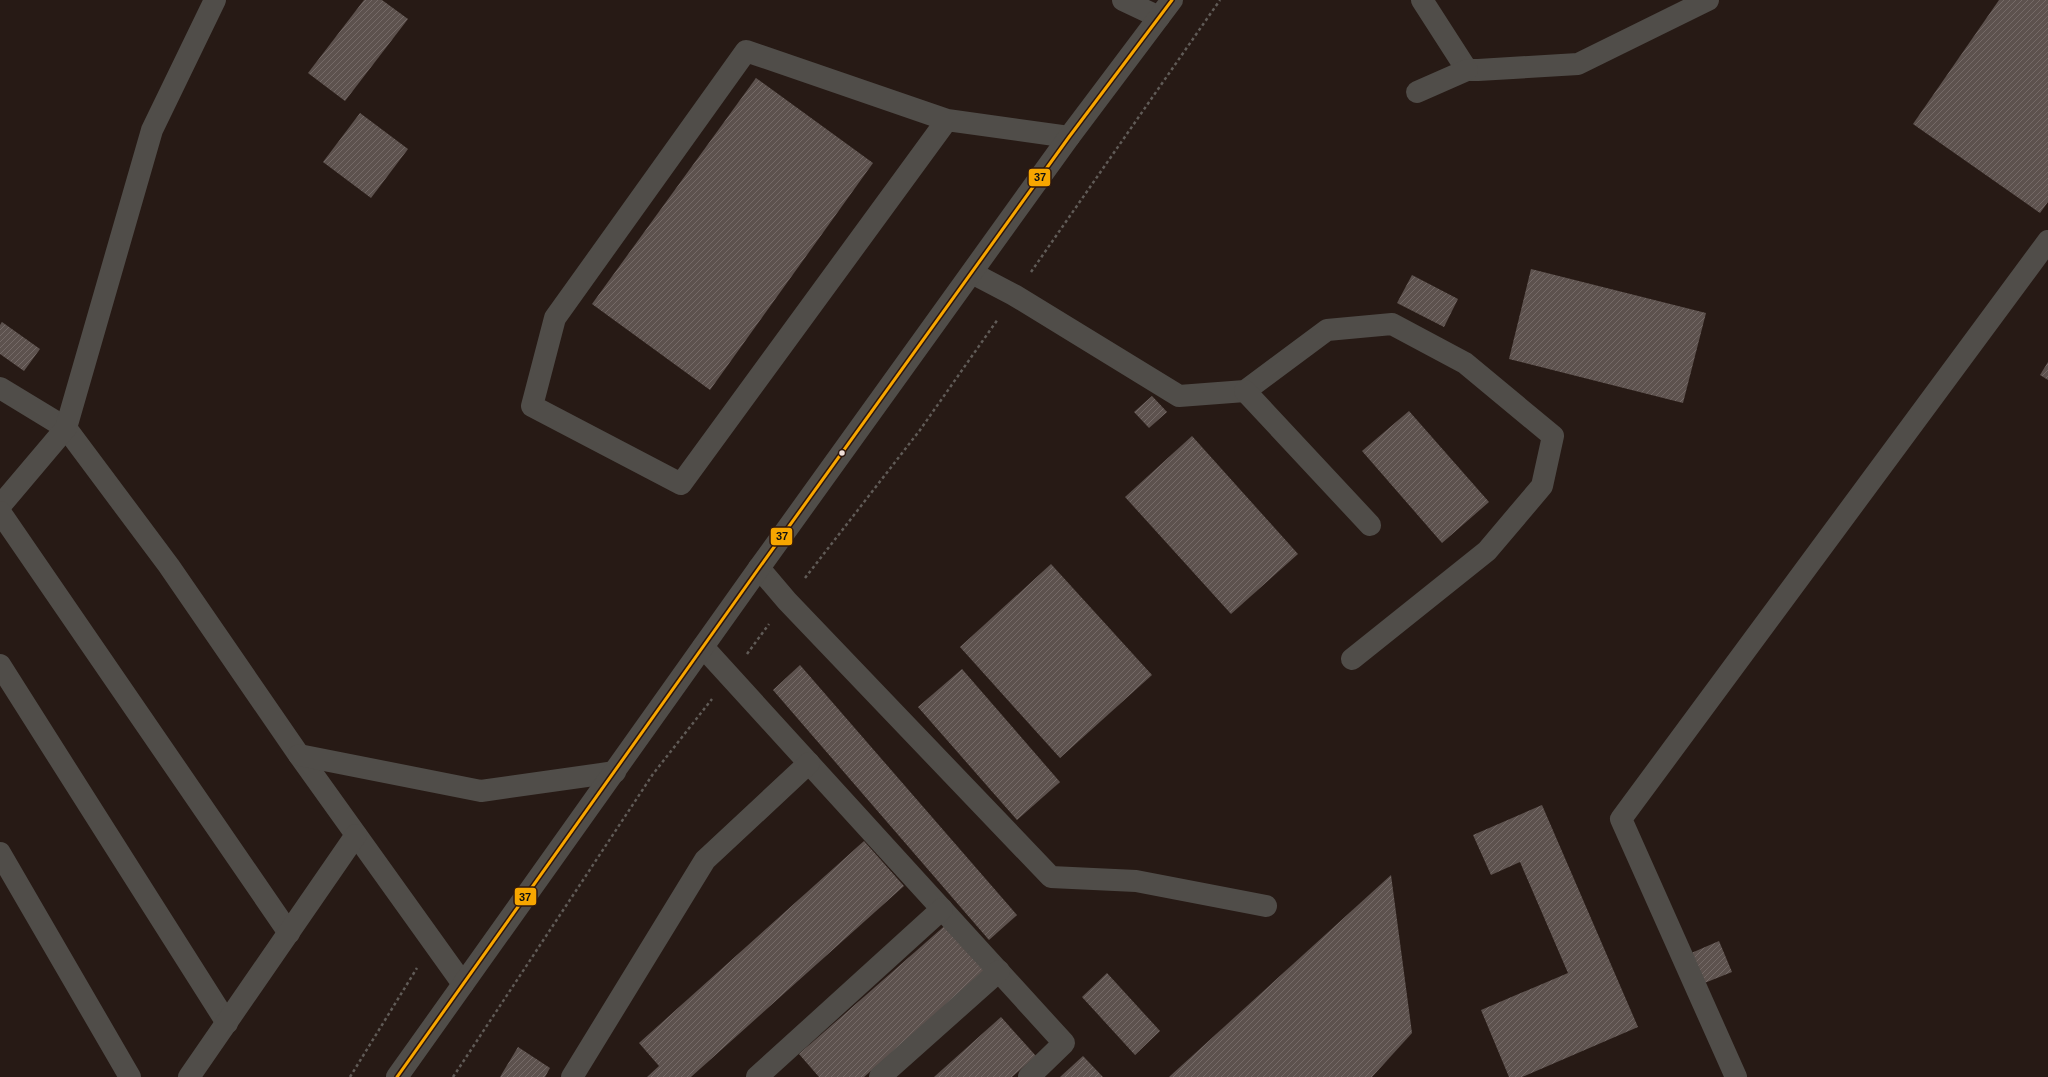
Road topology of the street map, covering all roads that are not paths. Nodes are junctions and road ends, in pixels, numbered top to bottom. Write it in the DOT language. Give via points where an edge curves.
graph roads {
  1 [pos="215,0"];
  2 [pos="1123,0"];
  3 [pos="1172,0"];
  4 [pos="1422,0"];
  5 [pos="1708,0"];
  6 [pos="1160,17"];
  7 [pos="1467,70"];
  8 [pos="1417,92"];
  9 [pos="947,120"];
  10 [pos="1070,137"];
  11 [pos="2048,241"];
  12 [pos="972,273"];
  13 [pos="0,388"];
  14 [pos="1245,391"];
  15 [pos="66,428"];
  16 [pos="0,506"];
  17 [pos="0,512"];
  18 [pos="1370,525"];
  19 [pos="759,568"];
  20 [pos="703,647"];
  21 [pos="1352,659"];
  22 [pos="0,664"];
  23 [pos="299,755"];
  24 [pos="809,763"];
  25 [pos="615,772"];
  26 [pos="356,835"];
  27 [pos="0,853"];
  28 [pos="1266,906"];
  29 [pos="942,909"];
  30 [pos="288,933"];
  31 [pos="999,971"];
  32 [pos="463,984"];
  33 [pos="227,1023"];
  34 [pos="130,1077"];
  35 [pos="189,1077"];
  36 [pos="397,1077"];
  37 [pos="572,1077"];
  38 [pos="757,1077"];
  39 [pos="880,1077"];
  40 [pos="1029,1077"];
  41 [pos="1736,1077"];
  1 -- 15 [label="street" via="152,130"];
  2 -- 6 [label="street"];
  3 -- 6 [label="street"];
  4 -- 7 [label="street"];
  5 -- 7 [label="street" via="1578,64"];
  6 -- 10 [label="street"];
  7 -- 8 [label="street"];
  9 -- 9 [label="street" via="746,51 555,318 532,406 681,484"];
  9 -- 10 [label="street"];
  10 -- 12 [label="street"];
  11 -- 41 [label="street" via="1621,819"];
  12 -- 14 [label="street" via="1014,295 1179,396"];
  12 -- 19 [label="street"];
  13 -- 15 [label="street"];
  14 -- 18 [label="street"];
  14 -- 21 [label="street" via="1327,330 1392,324 1465,363 1553,436 1542,486 1486,551"];
  15 -- 16 [label="street"];
  15 -- 23 [label="street" via="169,566"];
  17 -- 30 [label="street"];
  19 -- 20 [label="street"];
  19 -- 28 [label="street" via="787,602 1051,877 1136,881"];
  20 -- 24 [label="street"];
  20 -- 25 [label="street"];
  22 -- 33 [label="street"];
  23 -- 25 [label="street" via="481,791"];
  23 -- 26 [label="street"];
  24 -- 29 [label="street"];
  24 -- 37 [label="street" via="704,860"];
  25 -- 32 [label="street"];
  26 -- 30 [label="street"];
  26 -- 32 [label="street"];
  27 -- 34 [label="street"];
  29 -- 31 [label="street"];
  29 -- 38 [label="street"];
  30 -- 33 [label="street"];
  31 -- 39 [label="street"];
  31 -- 40 [label="street" via="1064,1043"];
  32 -- 36 [label="street"];
  33 -- 35 [label="street"];
}
